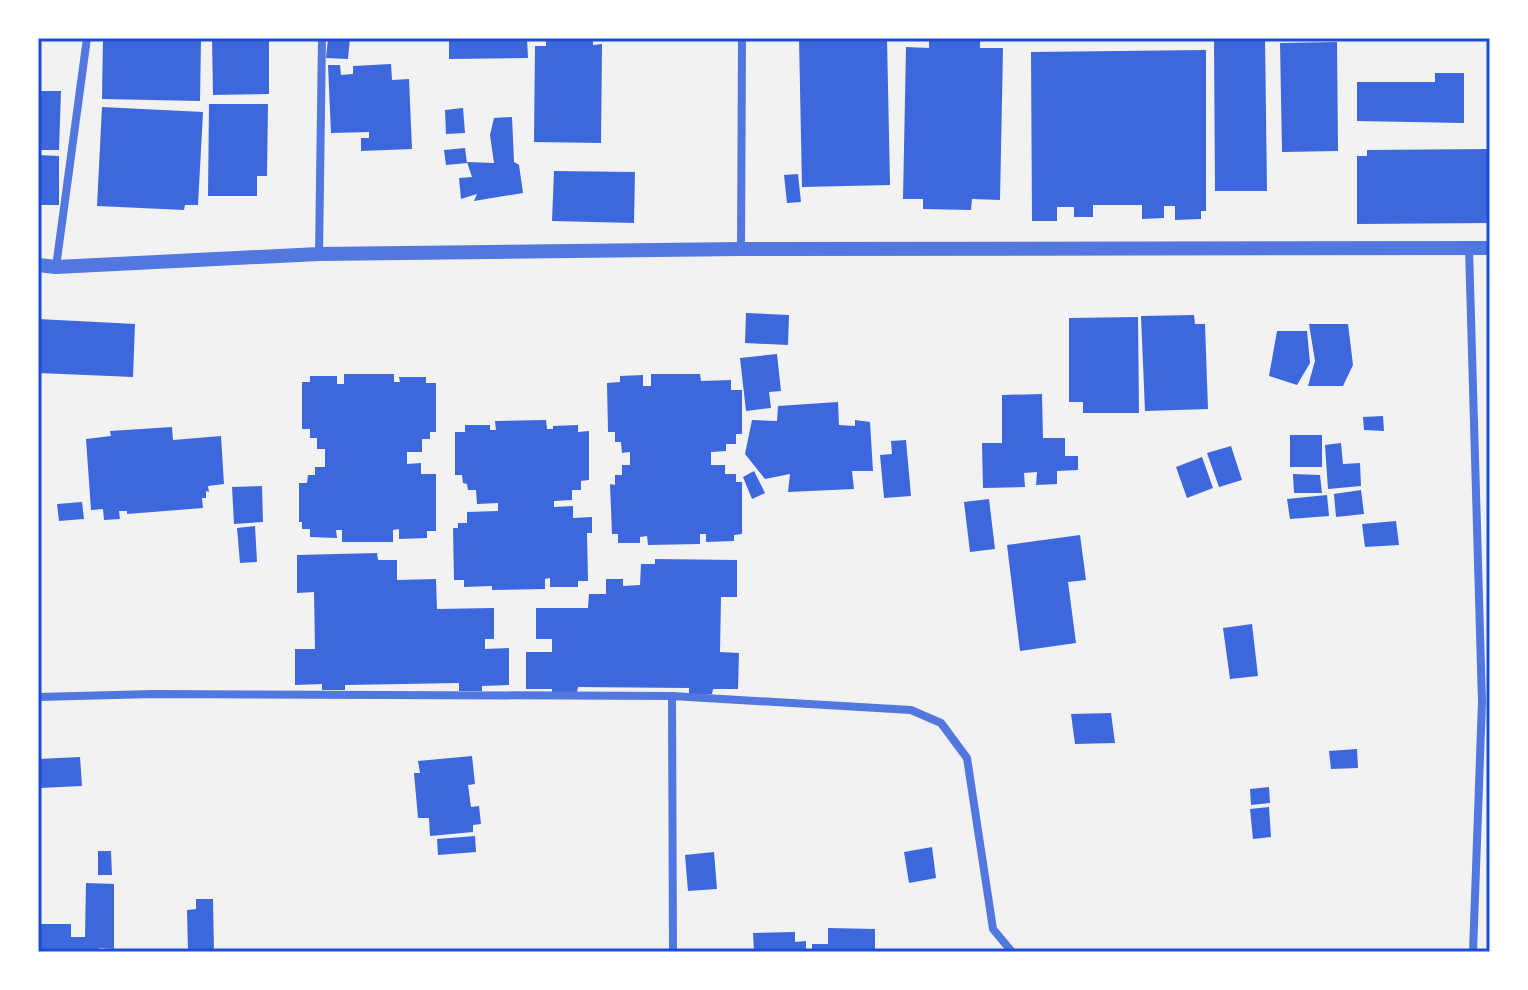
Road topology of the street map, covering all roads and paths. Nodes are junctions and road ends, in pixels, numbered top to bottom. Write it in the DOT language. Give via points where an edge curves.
graph roads {
  1 [pos="87,38"];
  2 [pos="322,38"];
  3 [pos="742,38"];
  4 [pos="1469,248"];
  5 [pos="1490,248"];
  6 [pos="741,249"];
  7 [pos="319,254"];
  8 [pos="38,265"];
  9 [pos="56,267"];
  10 [pos="672,696"];
  11 [pos="38,697"];
  12 [pos="1486,702"];
  13 [pos="673,952"];
  14 [pos="1012,952"];
  15 [pos="1473,952"];
  1 -- 9 [label="street"];
  2 -- 7 [label="street"];
  3 -- 6 [label="street"];
  4 -- 5 [label="street"];
  4 -- 6 [label="street"];
  4 -- 12 [label="street"];
  6 -- 7 [label="street"];
  7 -- 9 [label="street"];
  8 -- 9 [label="street"];
  10 -- 11 [label="street"];
  10 -- 13 [label="street"];
  10 -- 14 [label="street" via="911,710 941,723 967,758 993,929"];
  12 -- 15 [label="street"];
}
